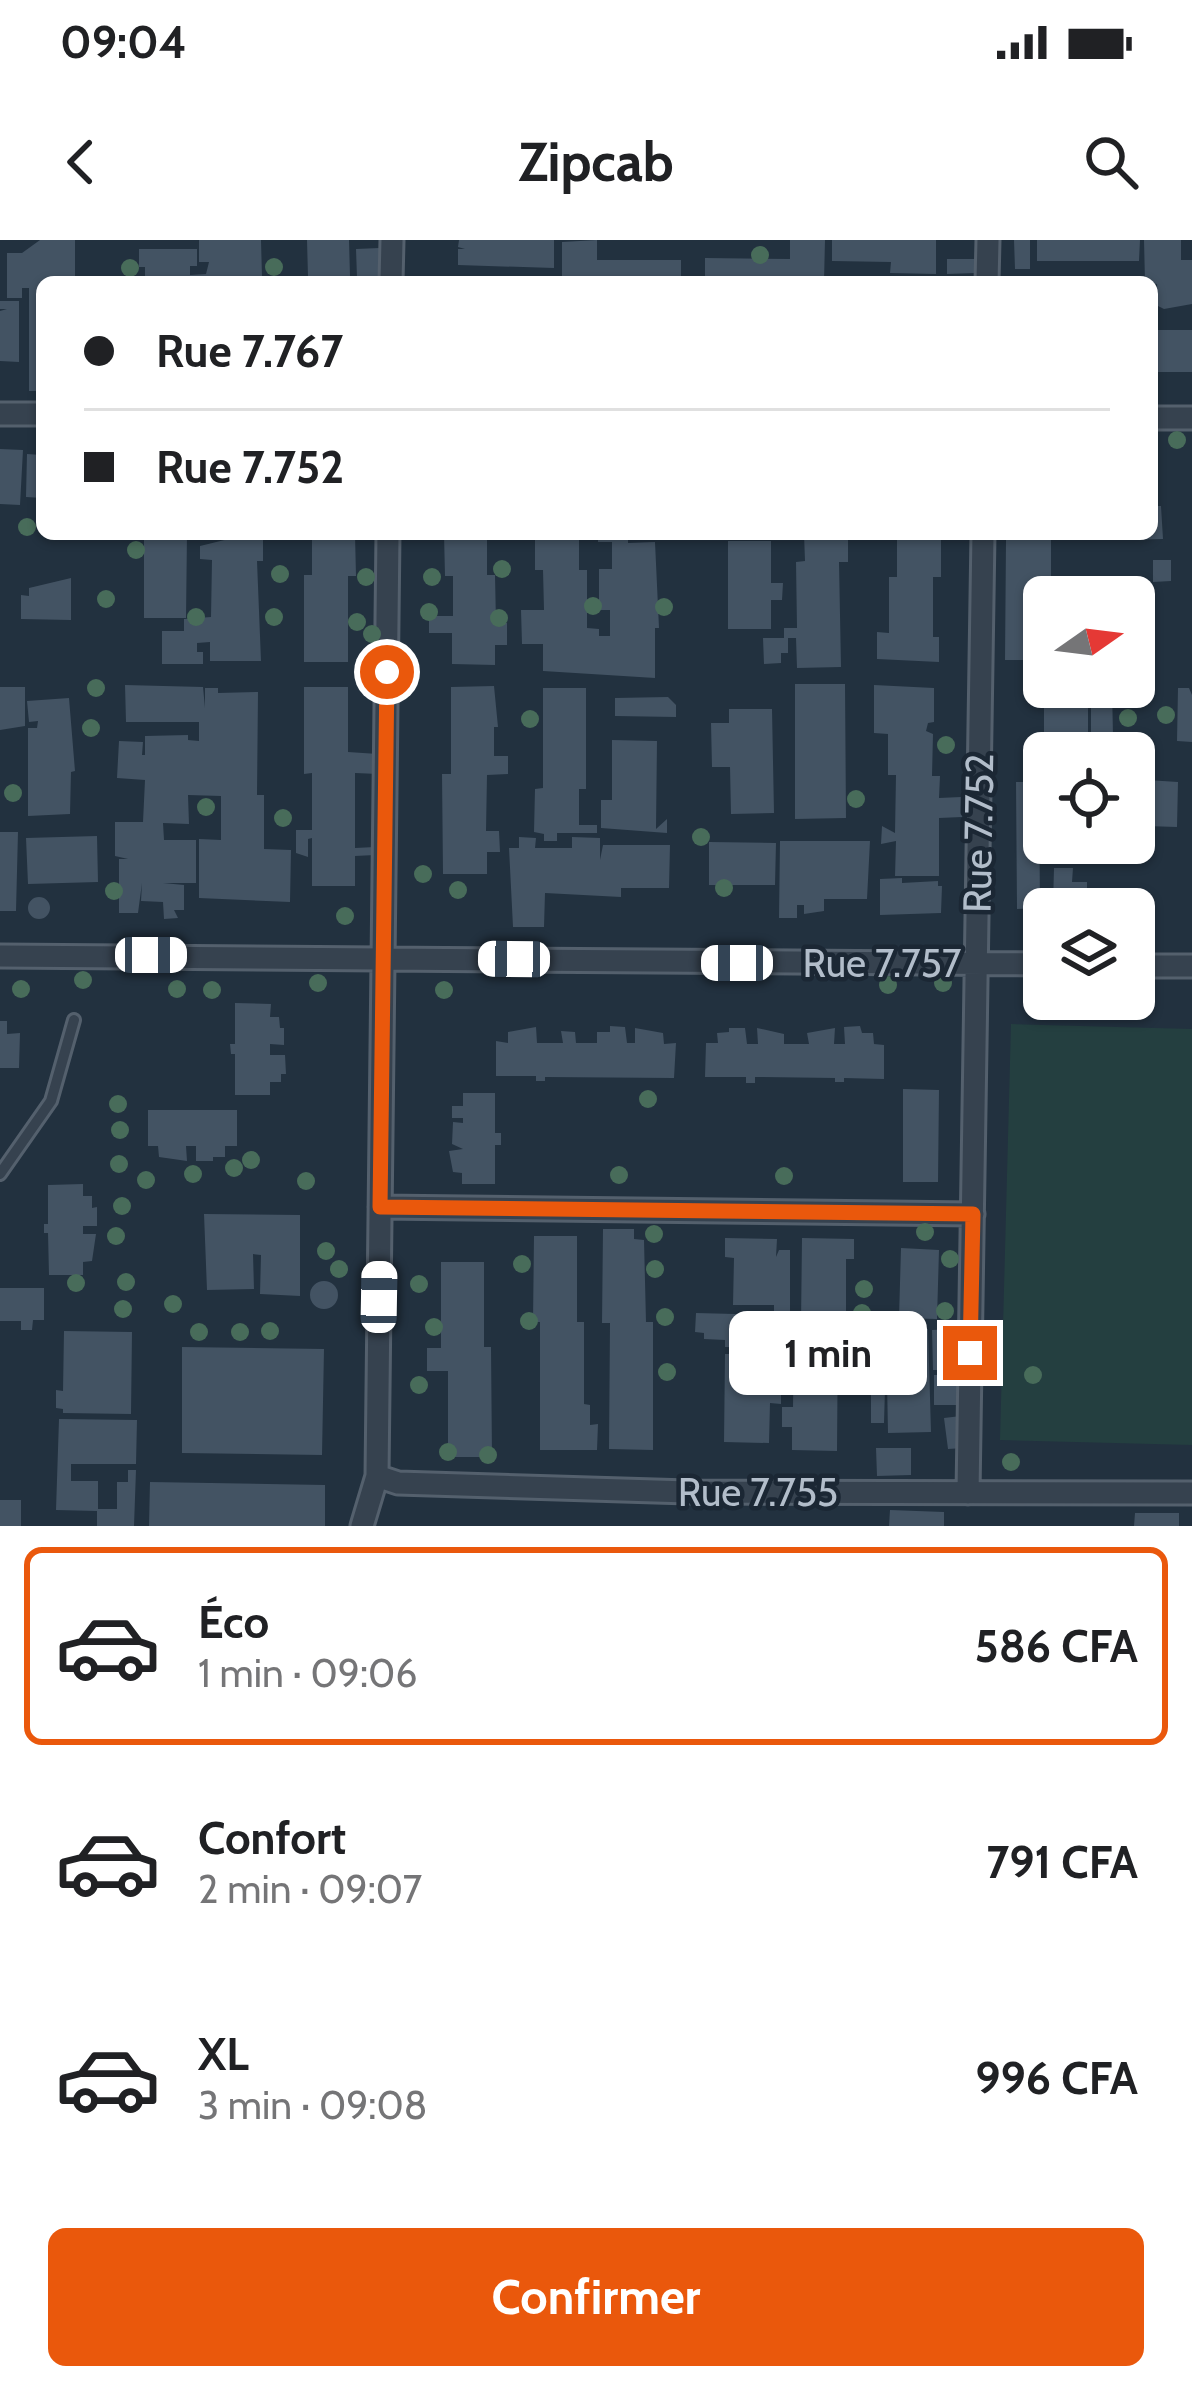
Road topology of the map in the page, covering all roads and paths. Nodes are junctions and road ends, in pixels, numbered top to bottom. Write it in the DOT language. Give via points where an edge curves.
graph roads {
  1 [pos="392,240"];
  2 [pos="988,240"];
  3 [pos="391,276"];
  4 [pos="987,276"];
  5 [pos="0,414"];
  6 [pos="36,414"];
  7 [pos="1158,418"];
  8 [pos="1192,418"];
  9 [pos="388,540"];
  10 [pos="983,540"];
  11 [pos="0,956"];
  12 [pos="383,956"];
  13 [pos="976,964"];
  14 [pos="1023,964"];
  15 [pos="1155,966"];
  16 [pos="1192,966"];
  17 [pos="74,1020"];
  18 [pos="0,1174"];
  19 [pos="380,1207"];
  20 [pos="973,1214"];
  21 [pos="377,1477"];
  22 [pos="968,1493"];
  23 [pos="1192,1493"];
  24 [pos="362,1526"];
  1 -- 3 [label="street"];
  2 -- 4 [label="street"];
  5 -- 6 [label="street"];
  7 -- 8 [label="street"];
  9 -- 12 [label="street"];
  10 -- 13 [label="street, Rue 7.752"];
  11 -- 12 [label="street, Rue 7.757"];
  12 -- 13 [label="street, Rue 7.757"];
  12 -- 19 [label="street"];
  13 -- 14 [label="street, Rue 7.757"];
  13 -- 20 [label="street, Rue 7.752"];
  15 -- 16 [label="street"];
  17 -- 18 [label="lane" via="51,1102"];
  19 -- 20 [label="street"];
  19 -- 21 [label="street"];
  20 -- 22 [label="street, Rue 7.752"];
  21 -- 22 [label="street, Rue 7.755" via="643,1491"];
  21 -- 24 [label="street"];
  22 -- 23 [label="street, Rue 7.755"];
}
